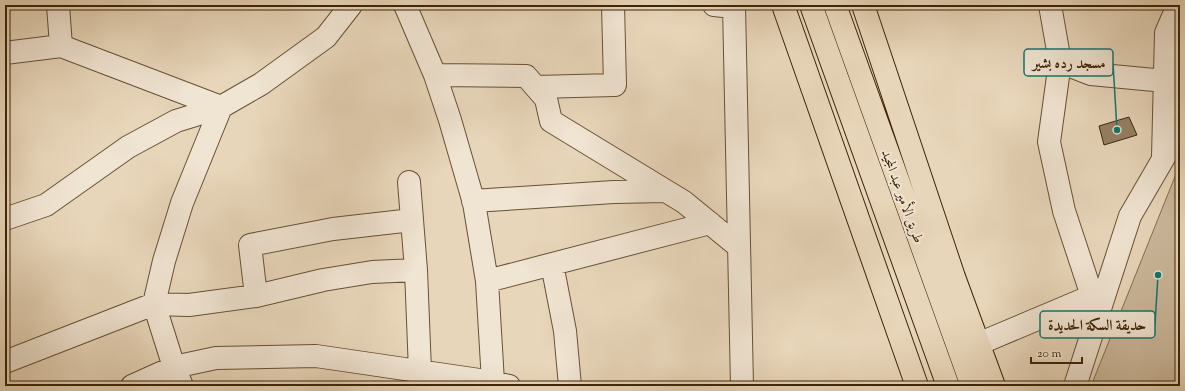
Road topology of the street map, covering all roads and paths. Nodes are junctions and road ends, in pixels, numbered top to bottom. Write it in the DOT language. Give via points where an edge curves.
graph roads {
  1 [pos="351,5"];
  2 [pos="405,5"];
  3 [pos="614,5"];
  4 [pos="783,5"];
  5 [pos="811,5"];
  6 [pos="835,5"];
  7 [pos="864,5"];
  8 [pos="1050,5"];
  9 [pos="1178,5"];
  10 [pos="727,6"];
  11 [pos="63,10"];
  12 [pos="61,46"];
  13 [pos="5,54"];
  14 [pos="1060,62"];
  15 [pos="435,75"];
  16 [pos="1165,81"];
  17 [pos="536,87"];
  18 [pos="221,107"];
  19 [pos="1180,130"];
  20 [pos="1163,159"];
  21 [pos="409,182"];
  22 [pos="665,191"];
  23 [pos="473,201"];
  24 [pos="5,219"];
  25 [pos="412,220"];
  26 [pos="710,223"];
  27 [pos="739,247"];
  28 [pos="552,264"];
  29 [pos="416,270"];
  30 [pos="487,281"];
  31 [pos="256,296"];
  32 [pos="154,304"];
  33 [pos="1095,305"];
  34 [pos="978,344"];
  35 [pos="5,362"];
  36 [pos="420,371"];
  37 [pos="178,377"];
  38 [pos="468,382"];
  39 [pos="501,384"];
  40 [pos="132,386"];
  41 [pos="570,386"];
  42 [pos="742,386"];
  43 [pos="917,386"];
  44 [pos="948,386"];
  45 [pos="972,386"];
  46 [pos="994,386"];
  47 [pos="1074,386"];
  1 -- 18 [label="street" via="326,37 261,84"];
  2 -- 15 [label="street"];
  3 -- 17 [label="street" via="615,84"];
  4 -- 43 [label="main road"];
  5 -- 44 [label="main road"];
  6 -- 45 [label="main road, طريق الأمير عبد المجيد"];
  7 -- 34 [label="main road"];
  8 -- 14 [label="street"];
  9 -- 16 [label="street" via="1166,33"];
  10 -- 27 [label="street"];
  11 -- 12 [label="street"];
  12 -- 13 [label="street"];
  12 -- 18 [label="street"];
  14 -- 16 [label="street" via="1091,74"];
  14 -- 33 [label="street" via="1049,142 1064,210"];
  15 -- 17 [label="street" via="526,76"];
  15 -- 23 [label="street"];
  16 -- 20 [label="street"];
  17 -- 22 [label="street" via="546,99 551,121"];
  18 -- 24 [label="street" via="176,121 128,147 46,205"];
  18 -- 32 [label="street" via="182,203"];
  19 -- 20 [label="street"];
  20 -- 33 [label="street" via="1130,216"];
  21 -- 25 [label="street"];
  22 -- 23 [label="street"];
  22 -- 26 [label="street" via="684,202"];
  23 -- 30 [label="street"];
  25 -- 29 [label="street"];
  25 -- 31 [label="street" via="333,229 250,245"];
  26 -- 27 [label="street"];
  26 -- 28 [label="street"];
  27 -- 42 [label="street"];
  28 -- 30 [label="street"];
  28 -- 41 [label="street" via="565,331"];
  29 -- 31 [label="street" via="372,272 323,280"];
  29 -- 36 [label="street"];
  30 -- 39 [label="street"];
  31 -- 32 [label="street" via="189,305"];
  32 -- 35 [label="street"];
  32 -- 37 [label="street"];
  33 -- 34 [label="street"];
  33 -- 47 [label="street"];
  34 -- 46 [label="main road"];
  36 -- 37 [label="street" via="316,356 216,358"];
  36 -- 38 [label="street"];
  37 -- 40 [label="street"];
  38 -- 39 [label="street"];
}
